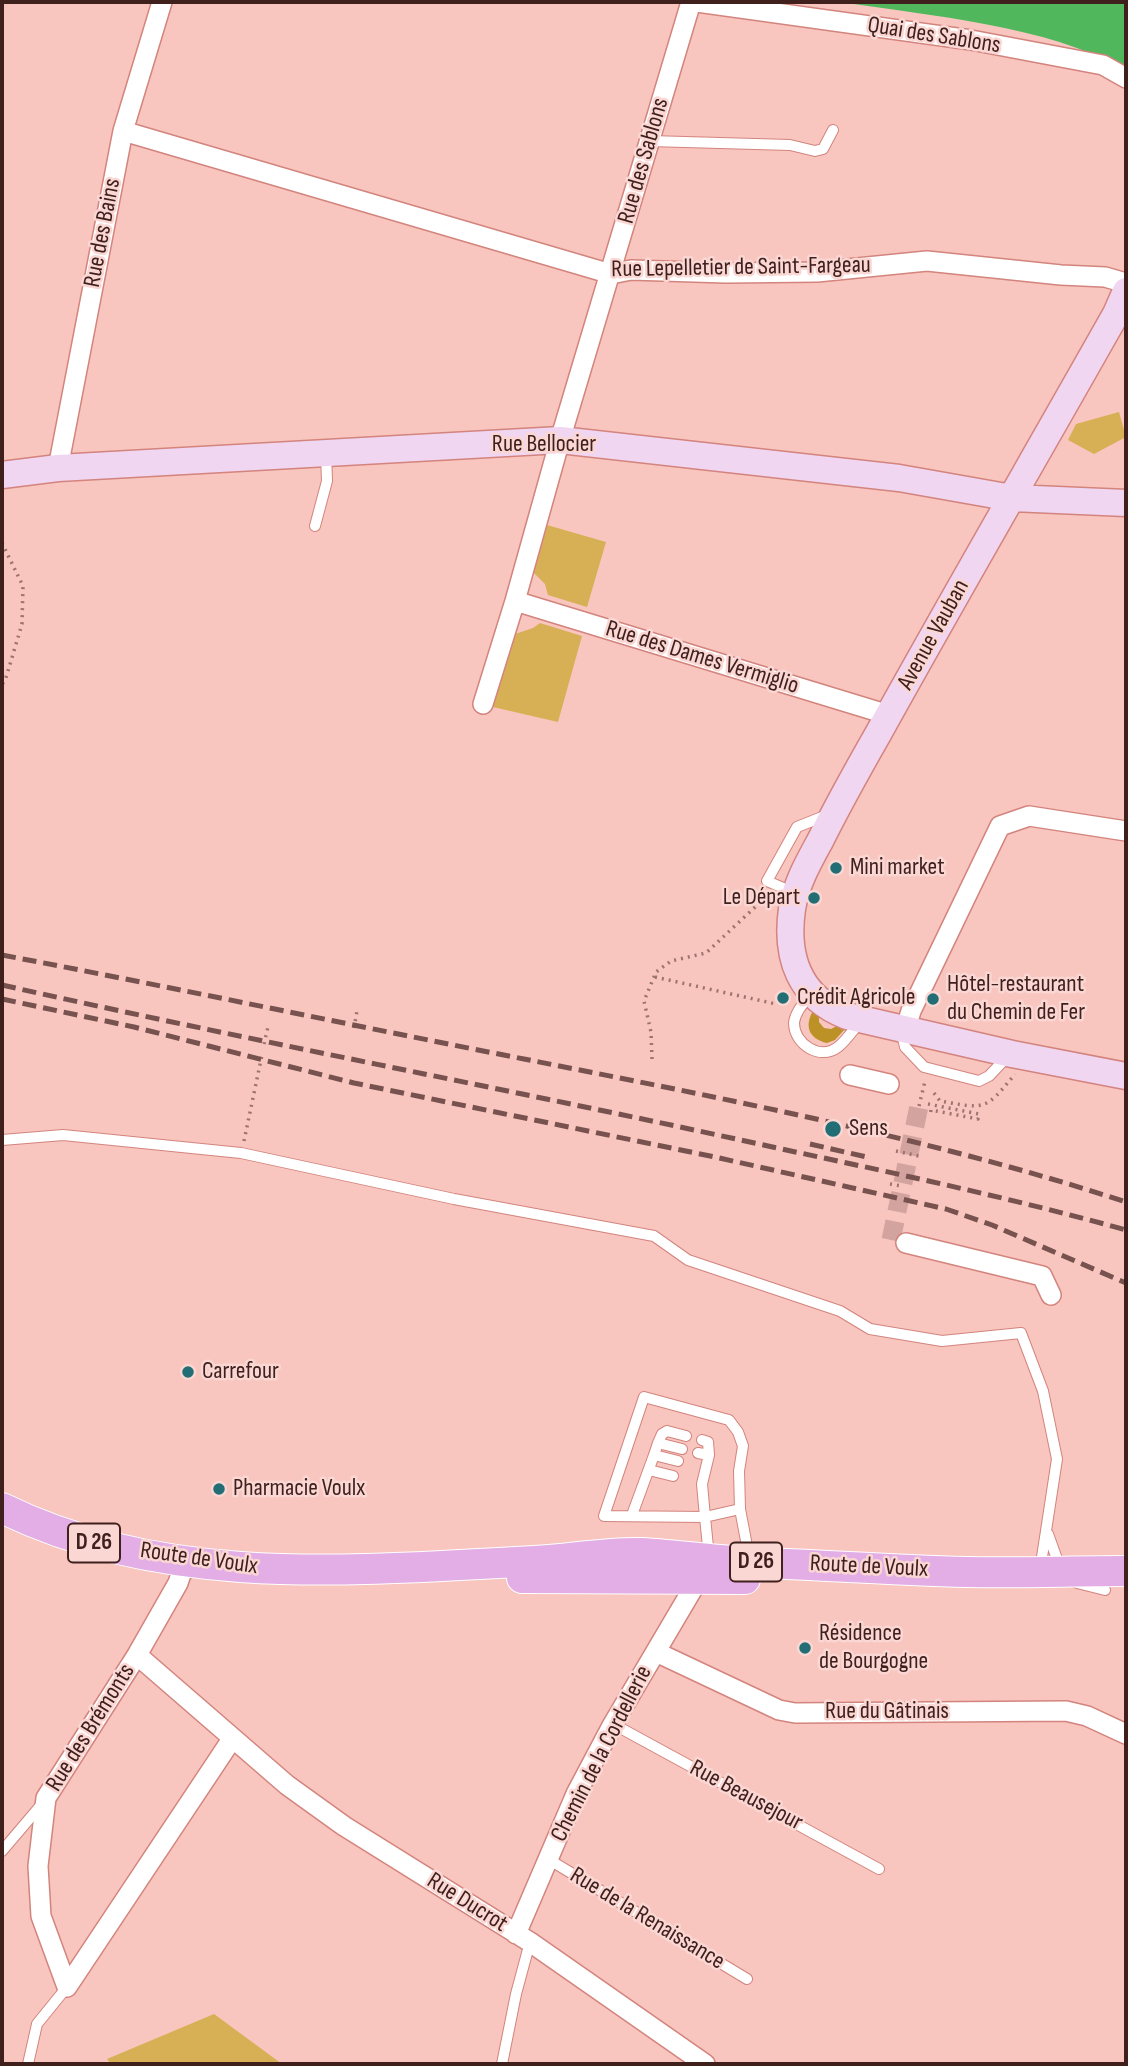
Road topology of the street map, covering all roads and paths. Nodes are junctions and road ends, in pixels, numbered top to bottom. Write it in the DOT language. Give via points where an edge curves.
graph roads {
  1 [pos="162,2"];
  2 [pos="691,2"];
  3 [pos="696,2"];
  4 [pos="1126,78"];
  5 [pos="833,130"];
  6 [pos="123,131"];
  7 [pos="650,141"];
  8 [pos="611,274"];
  9 [pos="1125,297"];
  10 [pos="560,440"];
  11 [pos="326,454"];
  12 [pos="58,468"];
  13 [pos="2,475"];
  14 [pos="1012,498"];
  15 [pos="1126,503"];
  16 [pos="315,526"];
  17 [pos="2,543"];
  18 [pos="515,601"];
  19 [pos="2,684"];
  20 [pos="483,704"];
  21 [pos="889,715"];
  22 [pos="1126,831"];
  23 [pos="784,891"];
  24 [pos="654,977"];
  25 [pos="805,986"];
  26 [pos="776,1004"];
  27 [pos="357,1011"];
  28 [pos="861,1021"];
  29 [pos="268,1027"];
  30 [pos="354,1028"];
  31 [pos="903,1030"];
  32 [pos="264,1044"];
  33 [pos="262,1055"];
  34 [pos="652,1059"];
  35 [pos="850,1075"];
  36 [pos="1126,1076"];
  37 [pos="889,1084"];
  38 [pos="922,1092"];
  39 [pos="928,1104"];
  40 [pos="919,1106"];
  41 [pos="930,1116"];
  42 [pos="2,1140"];
  43 [pos="896,1151"];
  44 [pos="242,1153"];
  45 [pos="923,1157"];
  46 [pos="890,1184"];
  47 [pos="902,1186"];
  48 [pos="906,1243"];
  49 [pos="1051,1295"];
  50 [pos="686,1436"];
  51 [pos="702,1440"];
  52 [pos="658,1443"];
  53 [pos="682,1449"];
  54 [pos="698,1453"];
  55 [pos="654,1455"];
  56 [pos="709,1455"];
  57 [pos="678,1461"];
  58 [pos="694,1465"];
  59 [pos="706,1468"];
  60 [pos="649,1470"];
  61 [pos="673,1476"];
  62 [pos="690,1480"];
  63 [pos="702,1484"];
  64 [pos="2,1508"];
  65 [pos="740,1509"];
  66 [pos="632,1516"];
  67 [pos="705,1517"];
  68 [pos="1047,1531"];
  69 [pos="768,1562"];
  70 [pos="190,1564"];
  71 [pos="703,1569"];
  72 [pos="1040,1571"];
  73 [pos="1071,1571"];
  74 [pos="999,1583"];
  75 [pos="1119,1584"];
  76 [pos="656,1652"];
  77 [pos="137,1655"];
  78 [pos="612,1724"];
  79 [pos="1126,1734"];
  80 [pos="232,1739"];
  81 [pos="46,1798"];
  82 [pos="2,1851"];
  83 [pos="548,1859"];
  84 [pos="879,1869"];
  85 [pos="523,1938"];
  86 [pos="747,1979"];
  87 [pos="67,1987"];
  88 [pos="28,2064"];
  89 [pos="502,2064"];
  90 [pos="705,2064"];
  1 -- 6 [label="street, Rue des Bains"];
  2 -- 7 [label="street, Rue des Sablons"];
  3 -- 4 [label="street, Quai des Sablons" via="971,40 1103,65"];
  5 -- 7 [label="lane" via="823,149 815,151 790,145"];
  6 -- 8 [label="street, Rue Lepelletier de Saint-Fargeau"];
  6 -- 12 [label="street, Rue des Bains"];
  7 -- 8 [label="street, Rue des Sablons"];
  8 -- 9 [label="street, Rue Lepelletier de Saint-Fargeau" via="631,270 817,272 927,261 1105,277"];
  8 -- 10 [label="street, Rue des Sablons"];
  9 -- 14 [label="street, Avenue Vauban"];
  10 -- 11 [label="street, Rue Bellocier"];
  10 -- 14 [label="street, Rue Bellocier" via="899,478"];
  10 -- 18 [label="street"];
  11 -- 12 [label="street, Rue Bellocier"];
  11 -- 16 [label="lane" via="327,481"];
  12 -- 13 [label="street, Rue Bellocier"];
  14 -- 15 [label="street, Rue Bellocier"];
  14 -- 21 [label="street, Avenue Vauban"];
  17 -- 19 [label="path" via="23,586 22,624"];
  18 -- 20 [label="street"];
  18 -- 21 [label="street, Rue des Dames Vermiglio"];
  21 -- 23 [label="street, Avenue Vauban"];
  22 -- 31 [label="street" via="1029,816 1000,825"];
  23 -- 24 [label="path" via="706,953 671,961"];
  23 -- 25 [label="street, Avenue Vauban" via="790,944"];
  24 -- 26 [label="path"];
  24 -- 34 [label="path" via="644,1001"];
  25 -- 28 [label="street" via="832,1010"];
  25 -- 28 [label="lane" via="794,1024 808,1049 836,1049"];
  27 -- 30 [label="path"];
  28 -- 31 [label="street"];
  29 -- 32 [label="path"];
  31 -- 36 [label="street"];
  33 -- 44 [label="path"];
  35 -- 37 [label="street"];
  38 -- 40 [label="path"];
  39 -- 41 [label="path" via="979,1114 978,1119 932,1110"];
  42 -- 44 [label="lane" via="64,1135"];
  43 -- 45 [label="path"];
  44 -- 68 [label="lane" via="654,1236 688,1260 840,1311 870,1329 942,1341 1021,1333 1043,1391 1057,1459"];
  46 -- 47 [label="path"];
  48 -- 49 [label="street" via="1042,1276"];
  50 -- 52 [label="lane" via="667,1431"];
  51 -- 56 [label="lane" via="708,1441"];
  52 -- 53 [label="lane"];
  52 -- 55 [label="lane"];
  54 -- 56 [label="lane"];
  55 -- 57 [label="lane"];
  55 -- 60 [label="lane"];
  56 -- 59 [label="lane"];
  58 -- 59 [label="lane"];
  59 -- 63 [label="lane"];
  60 -- 61 [label="lane"];
  60 -- 66 [label="lane"];
  62 -- 63 [label="lane"];
  63 -- 67 [label="lane"];
  64 -- 70 [label="main road, Route de Voulx / D 26" via="77,1539"];
  65 -- 66 [label="lane" via="743,1446 729,1420 644,1397 604,1516"];
  65 -- 67 [label="lane"];
  65 -- 69 [label="lane" via="747,1546"];
  66 -- 67 [label="lane"];
  67 -- 71 [label="lane"];
  68 -- 72 [label="lane"];
  68 -- 73 [label="lane" via="1057,1559"];
  69 -- 71 [label="main road, Route de Voulx / D 26"];
  69 -- 72 [label="main road, Route de Voulx / D 26"];
  70 -- 71 [label="main road, Route de Voulx / D 26" via="403,1570 641,1553"];
  70 -- 77 [label="street, Rue des Brémonts"];
  71 -- 74 [label="main road, Route de Voulx / D 26" via="740,1579"];
  71 -- 76 [label="street, Chemin de la Cordellerie"];
  72 -- 73 [label="main road, Route de Voulx / D 26"];
  72 -- 74 [label="lane" via="1034,1578 1008,1578"];
  72 -- 75 [label="lane"];
  73 -- 75 [label="main road, Route de Voulx / D 26"];
  74 -- 75 [label="main road, Route de Voulx / D 26"];
  76 -- 78 [label="street, Chemin de la Cordellerie"];
  76 -- 79 [label="street, Rue du Gâtinais" via="779,1710 795,1713 1066,1711"];
  77 -- 80 [label="street, Rue Ducrot"];
  77 -- 81 [label="street, Rue des Brémonts"];
  78 -- 83 [label="street, Chemin de la Cordellerie"];
  78 -- 84 [label="lane, Rue Beausejour"];
  80 -- 85 [label="street, Rue Ducrot" via="344,1826"];
  80 -- 87 [label="street"];
  81 -- 82 [label="lane"];
  81 -- 87 [label="street, Rue des Brémonts" via="38,1866 41,1916"];
  83 -- 85 [label="street, Chemin de la Cordellerie"];
  83 -- 86 [label="lane, Rue de la Renaissance"];
  85 -- 89 [label="lane"];
  85 -- 90 [label="street, Rue Ducrot"];
  87 -- 88 [label="lane" via="37,2024"];
}
